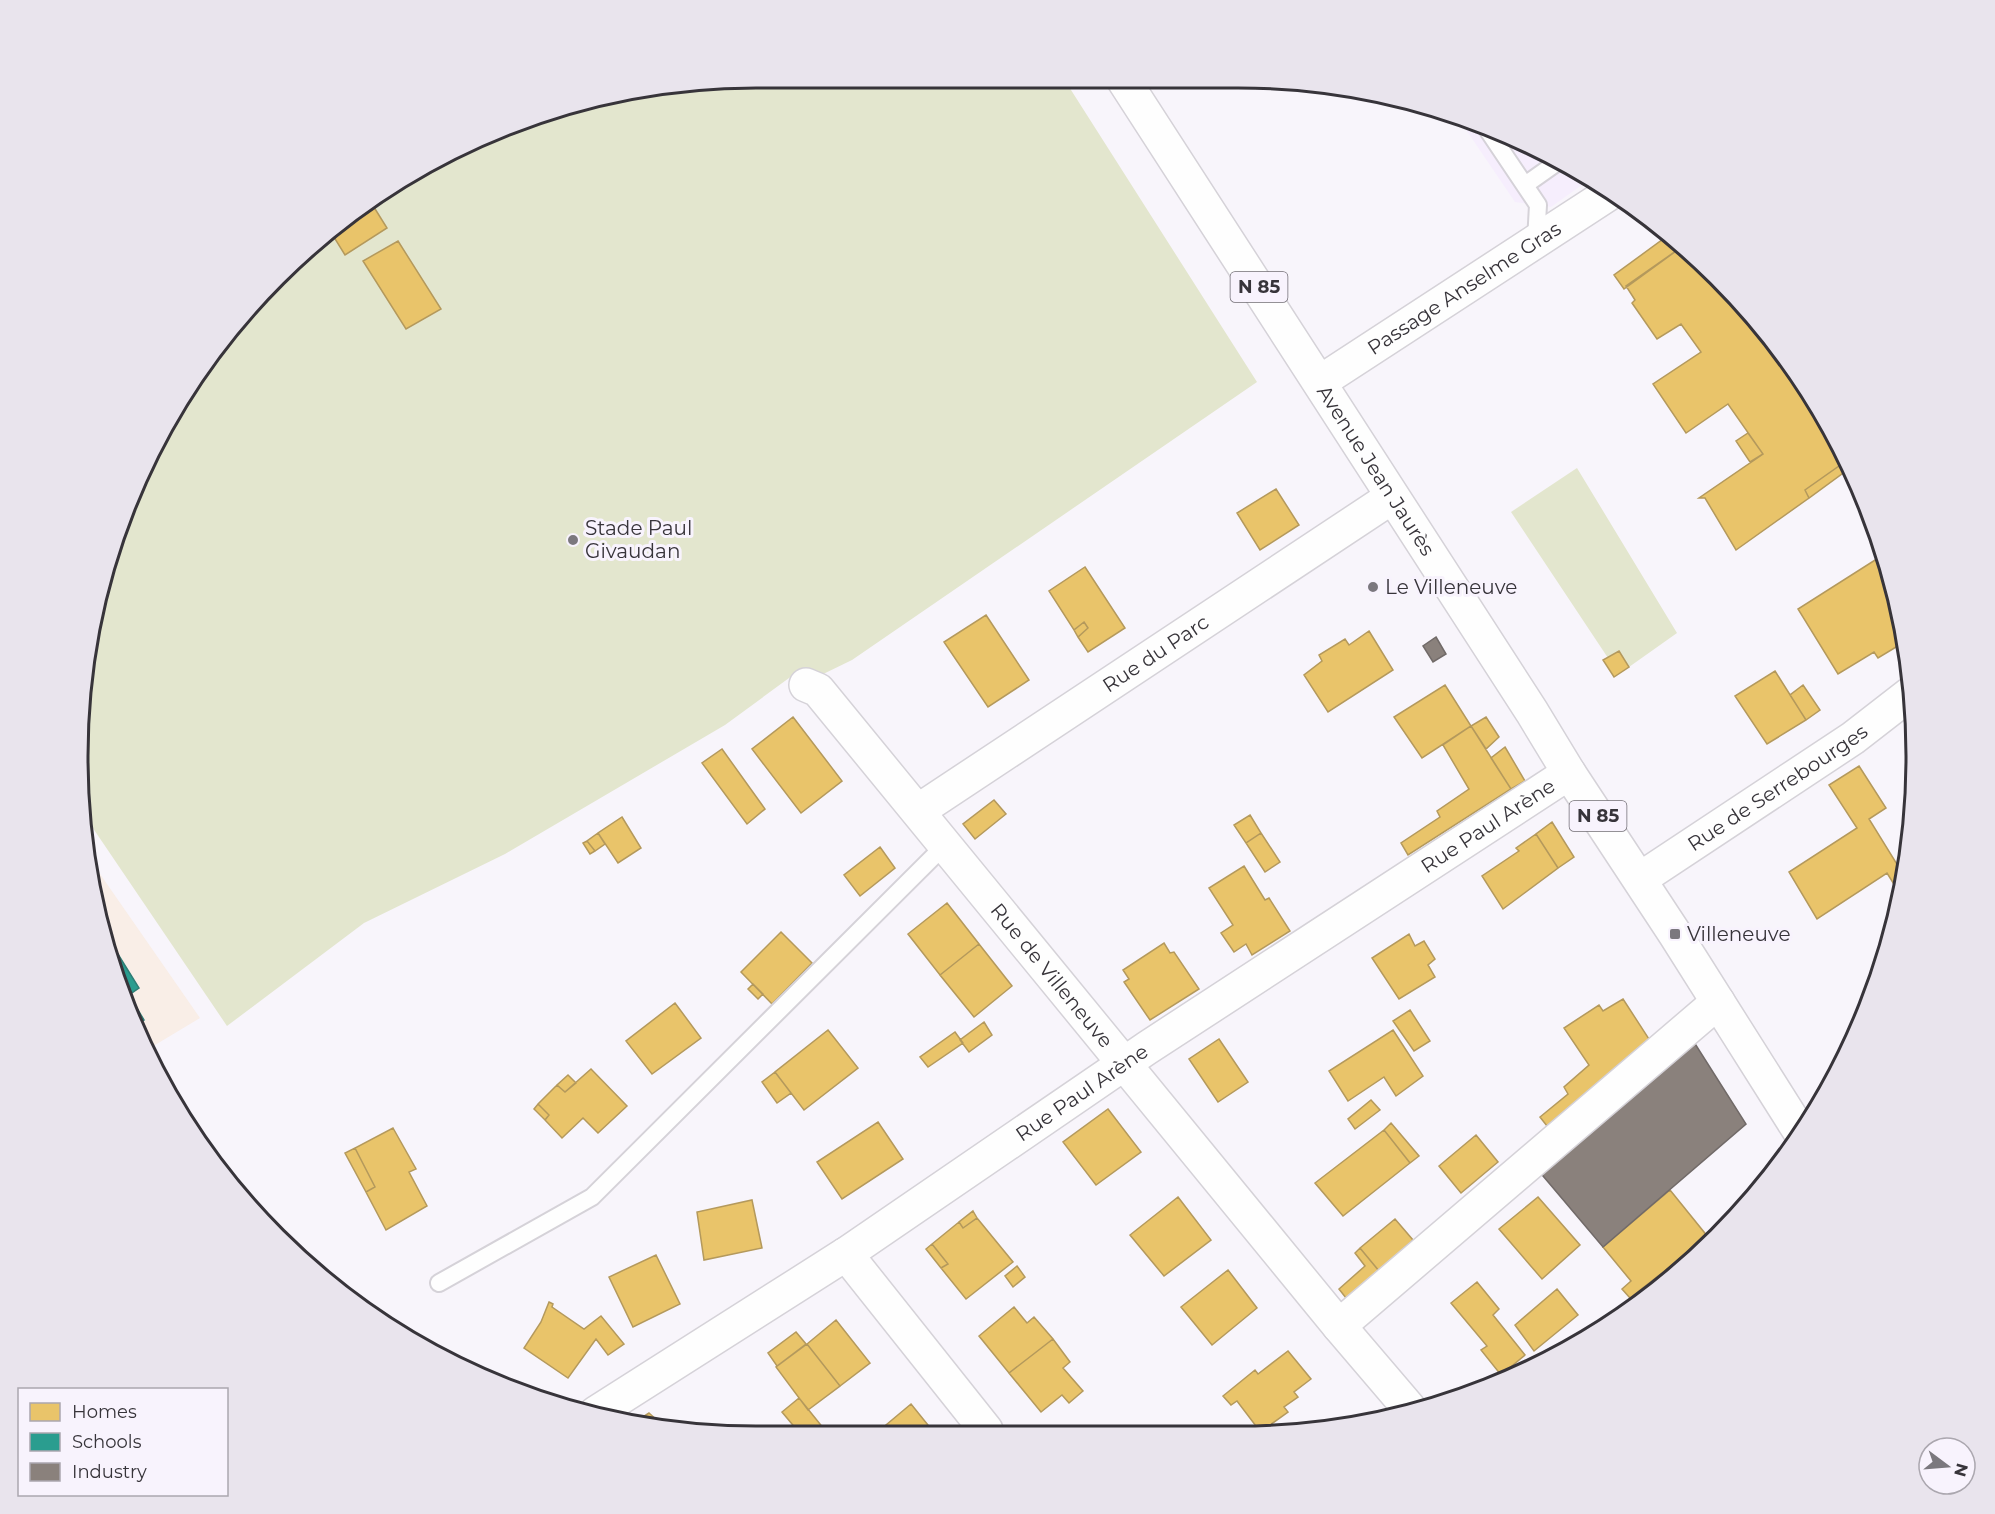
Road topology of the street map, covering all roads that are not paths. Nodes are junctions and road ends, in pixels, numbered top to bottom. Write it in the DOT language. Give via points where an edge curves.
graph roads {
  1 [pos="1129,88"];
  2 [pos="1493,139"];
  3 [pos="1551,166"];
  4 [pos="1524,185"];
  5 [pos="1603,197"];
  6 [pos="1536,242"];
  7 [pos="1320,382"];
  8 [pos="1392,497"];
  9 [pos="807,685"];
  10 [pos="1904,699"];
  11 [pos="1569,773"];
  12 [pos="918,812"];
  13 [pos="945,845"];
  14 [pos="1640,879"];
  15 [pos="1718,1002"];
  16 [pos="1124,1063"];
  17 [pos="1796,1125"];
  18 [pos="846,1254"];
  19 [pos="440,1283"];
  20 [pos="1339,1326"];
  21 [pos="1406,1404"];
  22 [pos="604,1408"];
  23 [pos="983,1426"];
  1 -- 7 [label="street, Avenue Jean Jaurès / N 85"];
  2 -- 4 [label="lane"];
  3 -- 4 [label="lane"];
  4 -- 6 [label="lane" via="1538,205"];
  5 -- 6 [label="street, Passage Anselme Gras"];
  6 -- 7 [label="street, Passage Anselme Gras"];
  7 -- 8 [label="street, Avenue Jean Jaurès / N 85"];
  8 -- 11 [label="street, Avenue Jean Jaurès / N 85"];
  8 -- 12 [label="street, Rue du Parc"];
  9 -- 12 [label="street, Rue de Villeneuve" via="818,690"];
  10 -- 14 [label="street, Rue de Serrebourges" via="1853,738"];
  11 -- 14 [label="street, Avenue Jean Jaurès / N 85"];
  11 -- 16 [label="street, Rue Paul Arène"];
  12 -- 13 [label="street, Rue de Villeneuve"];
  13 -- 16 [label="street, Rue de Villeneuve"];
  13 -- 19 [label="lane" via="592,1197"];
  14 -- 15 [label="street, Avenue Jean Jaurès / N 85"];
  15 -- 17 [label="street, Avenue Jean Jaurès / N 85"];
  15 -- 20 [label="street"];
  16 -- 18 [label="street, Rue Paul Arène"];
  16 -- 20 [label="street, Rue de Villeneuve"];
  18 -- 22 [label="street, Rue Paul Arène"];
  18 -- 23 [label="street"];
  20 -- 21 [label="street, Rue de Villeneuve"];
}
